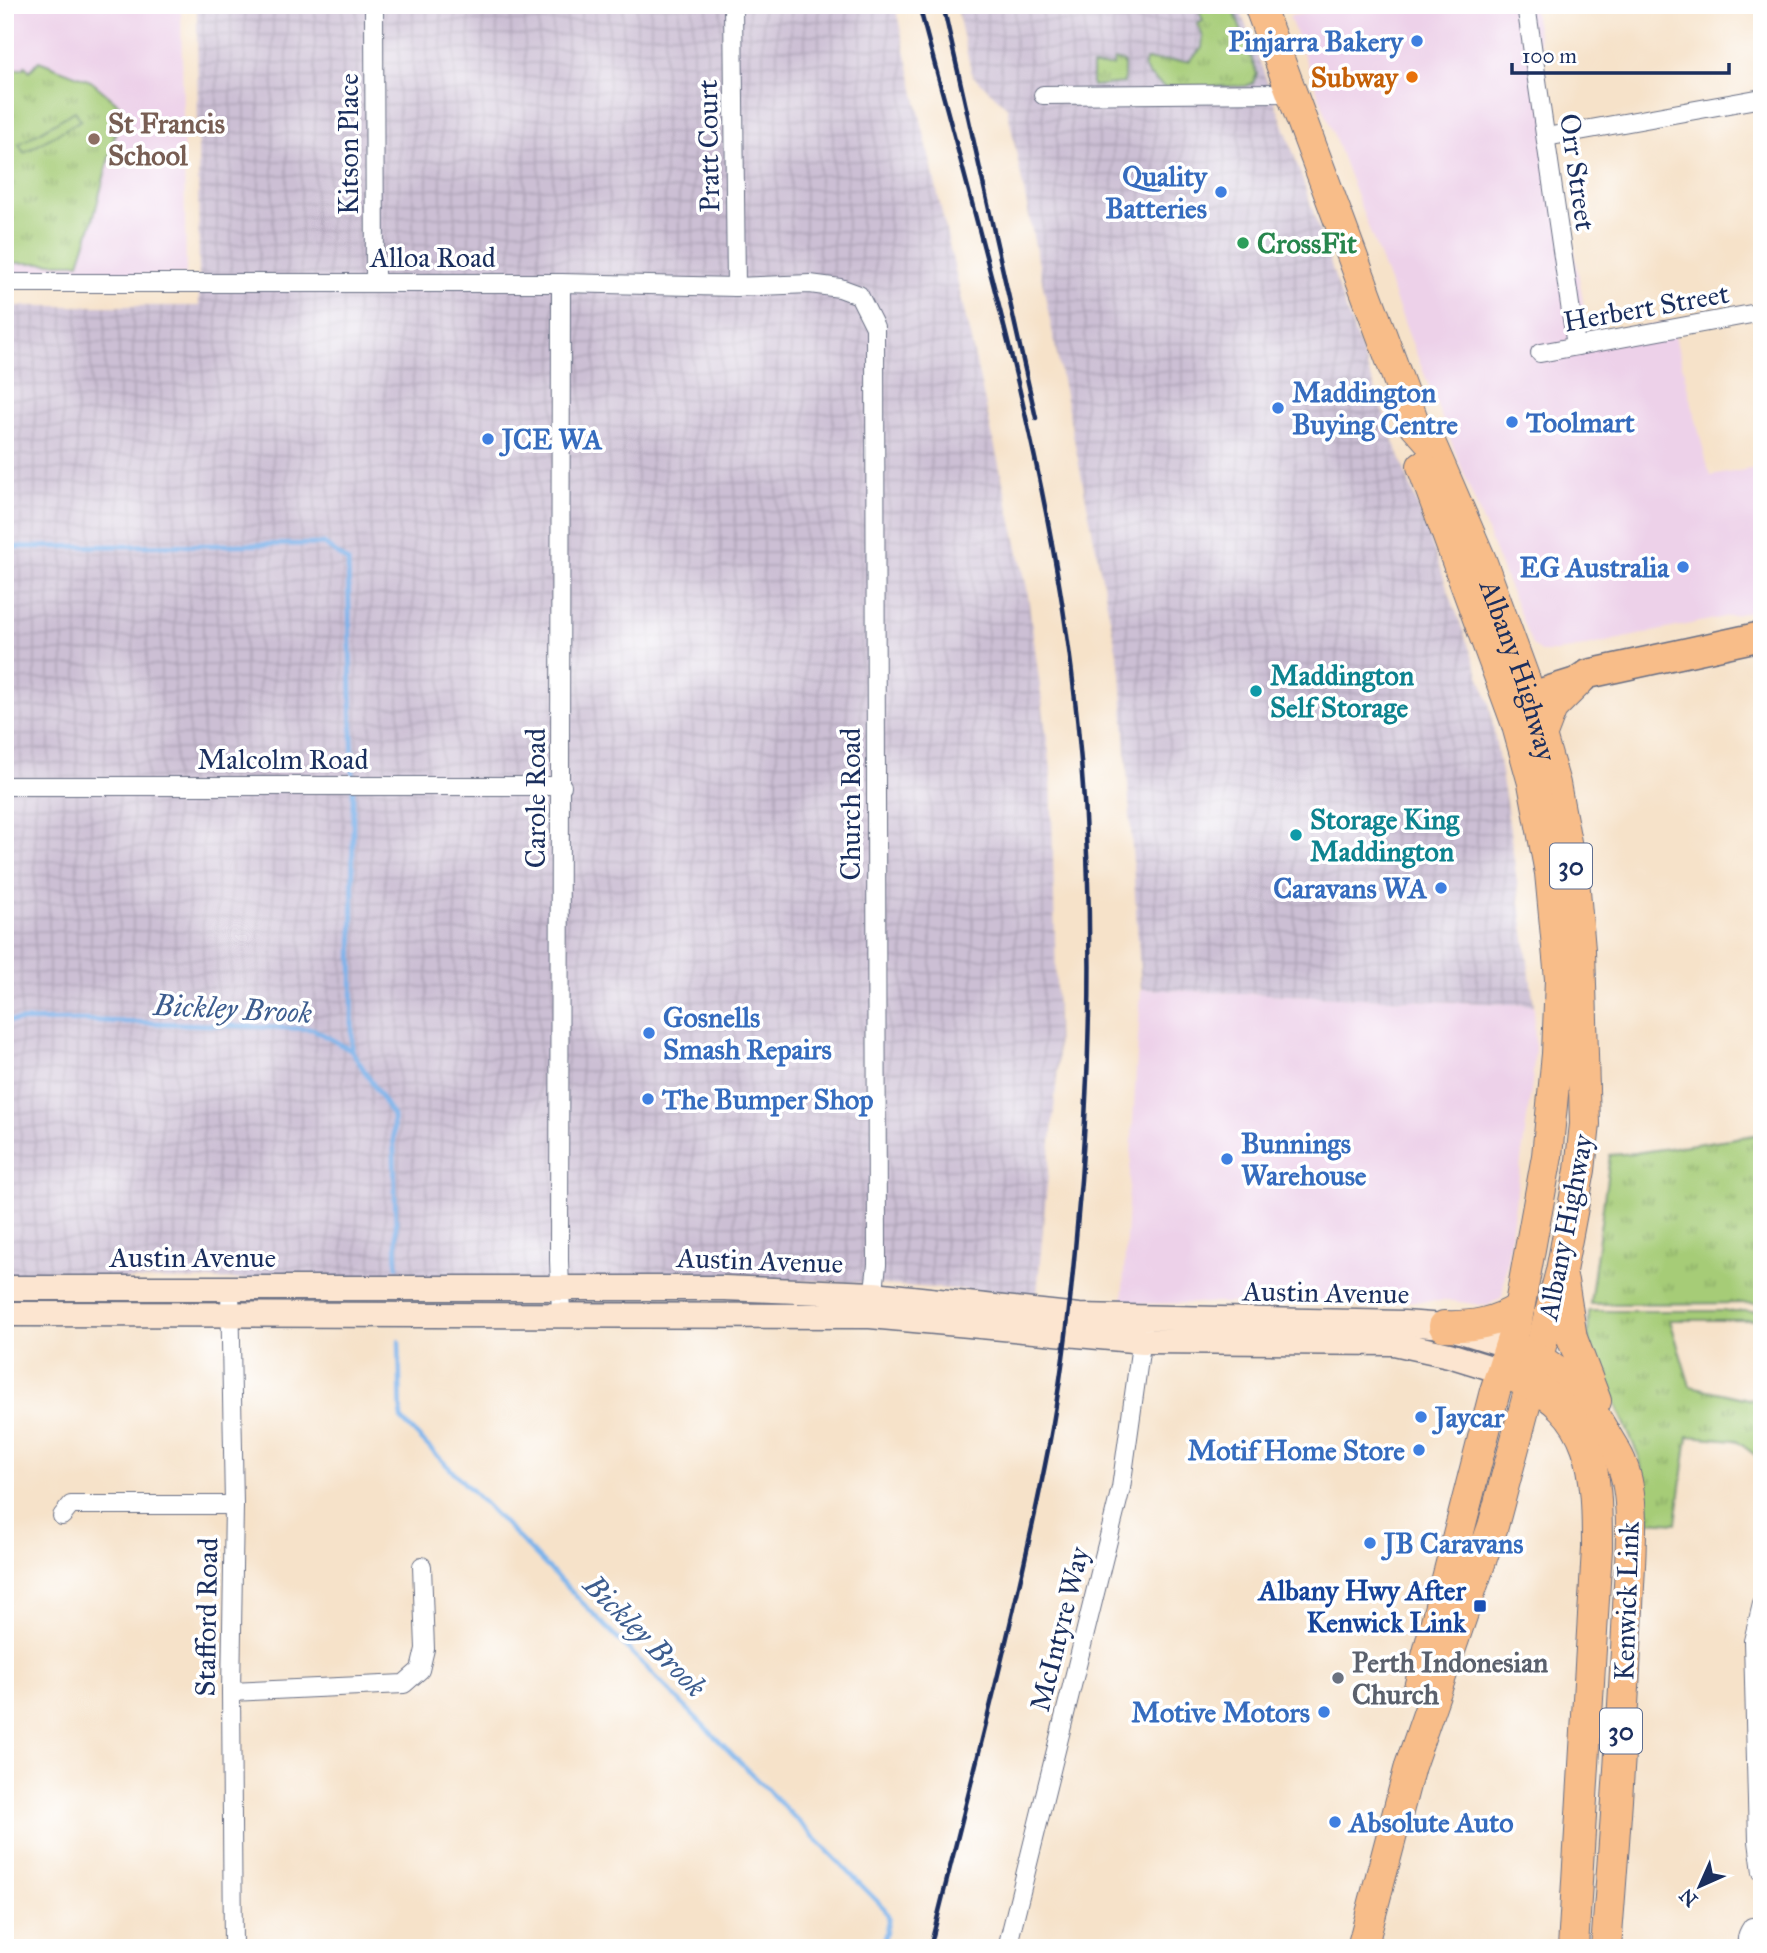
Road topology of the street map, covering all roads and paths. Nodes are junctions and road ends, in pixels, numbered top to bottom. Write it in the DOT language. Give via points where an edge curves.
graph roads {
  1 [pos="373,5"];
  2 [pos="733,5"];
  3 [pos="1259,5"];
  4 [pos="1526,5"];
  5 [pos="1291,93"];
  6 [pos="1043,95"];
  7 [pos="1762,98"];
  8 [pos="1546,137"];
  9 [pos="5,283"];
  10 [pos="374,283"];
  11 [pos="561,283"];
  12 [pos="736,287"];
  13 [pos="859,295"];
  14 [pos="1762,312"];
  15 [pos="1576,346"];
  16 [pos="1540,353"];
  17 [pos="1762,636"];
  18 [pos="1583,678"];
  19 [pos="1517,692"];
  20 [pos="1542,734"];
  21 [pos="5,786"];
  22 [pos="562,786"];
  23 [pos="1560,1271"];
  24 [pos="230,1287"];
  25 [pos="561,1287"];
  26 [pos="5,1288"];
  27 [pos="872,1305"];
  28 [pos="1519,1308"];
  29 [pos="5,1314"];
  30 [pos="230,1314"];
  31 [pos="561,1314"];
  32 [pos="1444,1326"];
  33 [pos="1143,1330"];
  34 [pos="1505,1359"];
  35 [pos="1535,1371"];
  36 [pos="1517,1437"];
  37 [pos="1609,1468"];
  38 [pos="234,1505"];
  39 [pos="62,1516"];
  40 [pos="422,1566"];
  41 [pos="1762,1604"];
  42 [pos="231,1692"];
  43 [pos="1762,1872"];
  44 [pos="1760,1922"];
  45 [pos="1358,1947"];
  46 [pos="233,1948"];
  47 [pos="1007,1948"];
  48 [pos="1573,1948"];
  49 [pos="1606,1948"];
  50 [pos="1751,1948"];
  1 -- 10 [label="street, Kitson Place"];
  2 -- 12 [label="street, Pratt Court"];
  3 -- 5 [label="highway, Albany Highway / 30"];
  4 -- 8 [label="street, Orr Street"];
  5 -- 6 [label="street"];
  5 -- 19 [label="highway, Albany Highway / 30" via="1415,425 1415,447"];
  7 -- 8 [label="street"];
  8 -- 15 [label="street, Orr Street"];
  9 -- 10 [label="street, Alloa Road"];
  10 -- 11 [label="street, Alloa Road"];
  11 -- 12 [label="street, Alloa Road"];
  11 -- 22 [label="street, Carole Road"];
  12 -- 13 [label="street, Alloa Road" via="810,284"];
  13 -- 27 [label="street, Church Road" via="875,327 877,1265"];
  14 -- 15 [label="street, Herbert Street"];
  15 -- 16 [label="street, Herbert Street"];
  17 -- 18 [label="main road"];
  18 -- 19 [label="main road"];
  18 -- 20 [label="highway" via="1552,708"];
  19 -- 20 [label="highway, Albany Highway / 30"];
  19 -- 28 [label="highway, Albany Highway / 30" via="1550,873 1560,979 1547,1156"];
  20 -- 23 [label="highway, Albany Highway / 30" via="1575,890 1584,1029 1583,1147"];
  21 -- 22 [label="street, Malcolm Road"];
  22 -- 25 [label="street, Carole Road"];
  23 -- 35 [label="highway, Albany Highway / 30"];
  23 -- 37 [label="highway, 30" via="1572,1338"];
  24 -- 25 [label="main road, Austin Avenue"];
  24 -- 26 [label="main road, Austin Avenue"];
  24 -- 30 [label="street, Stafford Road"];
  25 -- 27 [label="main road, Austin Avenue" via="724,1288"];
  25 -- 31 [label="street, Carole Road"];
  27 -- 31 [label="main road, Austin Avenue"];
  27 -- 33 [label="main road, Austin Avenue"];
  28 -- 32 [label="highway" via="1481,1324"];
  28 -- 34 [label="highway, Albany Highway / 30"];
  29 -- 30 [label="main road, Austin Avenue"];
  30 -- 31 [label="main road, Austin Avenue"];
  30 -- 38 [label="street, Stafford Road"];
  32 -- 33 [label="main road, Austin Avenue" via="1379,1322"];
  32 -- 34 [label="main road, Austin Avenue"];
  33 -- 34 [label="main road, Austin Avenue" via="1394,1343"];
  33 -- 47 [label="street, McIntyre Way" via="1121,1488"];
  34 -- 35 [label="highway, Kenwick Link"];
  34 -- 45 [label="highway, Albany Highway"];
  35 -- 36 [label="highway, Albany Highway"];
  35 -- 37 [label="highway, Kenwick Link / 30" via="1560,1373 1590,1408"];
  36 -- 37 [label="highway" via="1537,1426 1562,1429"];
  36 -- 45 [label="highway, Albany Highway" via="1493,1526 1410,1766"];
  37 -- 48 [label="highway, Kenwick Link / 30" via="1597,1549"];
  37 -- 49 [label="highway, Kenwick Link / 30" via="1628,1490 1629,1585"];
  38 -- 39 [label="street" via="72,1505"];
  38 -- 42 [label="street, Stafford Road"];
  40 -- 42 [label="street" via="425,1649 420,1670 404,1684"];
  41 -- 43 [label="street" via="1753,1641"];
  42 -- 46 [label="street, Stafford Road"];
  44 -- 50 [label="street" via="1748,1932"];
}
